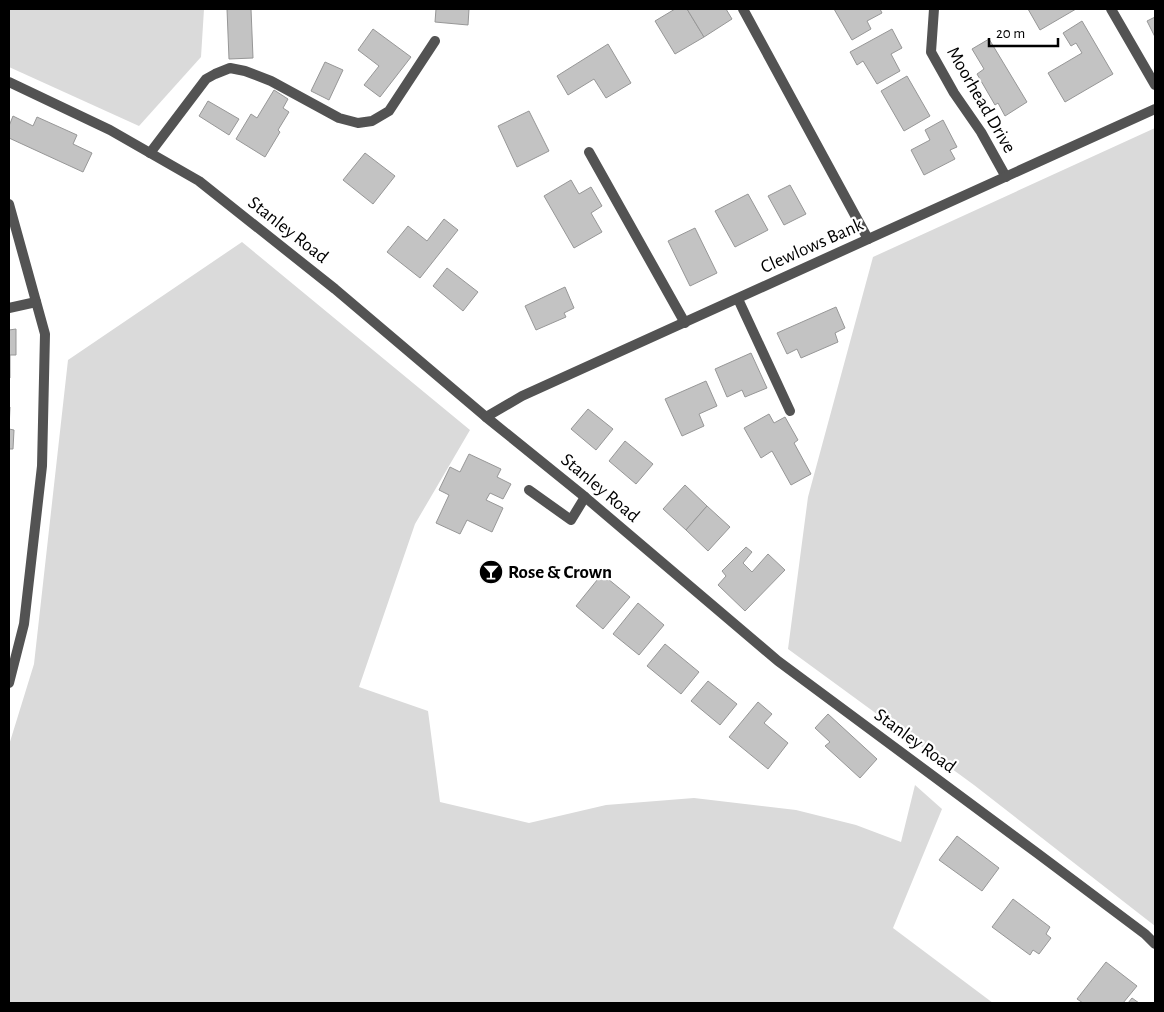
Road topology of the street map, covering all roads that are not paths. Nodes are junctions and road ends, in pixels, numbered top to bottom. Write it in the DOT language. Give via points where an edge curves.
graph roads {
  1 [pos="744,9"];
  2 [pos="934,9"];
  3 [pos="1111,9"];
  4 [pos="435,41"];
  5 [pos="9,82"];
  6 [pos="1155,85"];
  7 [pos="1155,109"];
  8 [pos="589,152"];
  9 [pos="150,153"];
  10 [pos="1006,177"];
  11 [pos="9,204"];
  12 [pos="868,239"];
  13 [pos="738,299"];
  14 [pos="36,302"];
  15 [pos="9,308"];
  16 [pos="685,323"];
  17 [pos="790,411"];
  18 [pos="486,417"];
  19 [pos="529,490"];
  20 [pos="585,497"];
  21 [pos="9,683"];
  22 [pos="1155,944"];
  1 -- 12 [label="street"];
  2 -- 10 [label="street, Moorhead Drive" via="931,52"];
  3 -- 6 [label="street"];
  4 -- 9 [label="street" via="389,111 372,121 339,118 271,81 230,68 206,79"];
  5 -- 9 [label="street, Stanley Road" via="110,130"];
  7 -- 10 [label="street, Clewlows Bank"];
  8 -- 16 [label="street"];
  9 -- 18 [label="street, Stanley Road" via="198,181 335,289"];
  10 -- 12 [label="street, Clewlows Bank"];
  11 -- 14 [label="street"];
  12 -- 13 [label="street, Clewlows Bank"];
  13 -- 16 [label="street, Clewlows Bank"];
  13 -- 17 [label="street"];
  14 -- 15 [label="street"];
  14 -- 21 [label="street" via="45,334 42,466 24,624"];
  16 -- 18 [label="street, Clewlows Bank" via="522,396"];
  18 -- 20 [label="street, Stanley Road"];
  19 -- 20 [label="street" via="571,520"];
  20 -- 22 [label="street, Stanley Road" via="778,661"];
}
